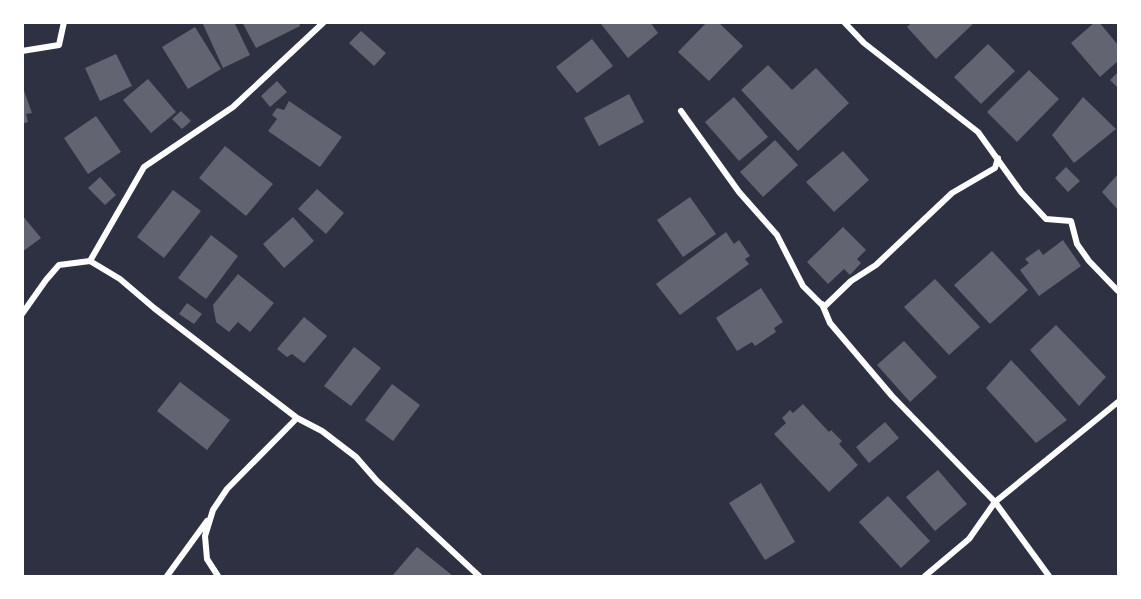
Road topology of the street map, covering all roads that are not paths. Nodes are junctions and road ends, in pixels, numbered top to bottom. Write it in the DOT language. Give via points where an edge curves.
graph roads {
  1 [pos="64,22"];
  2 [pos="324,22"];
  3 [pos="844,22"];
  4 [pos="22,51"];
  5 [pos="681,111"];
  6 [pos="998,158"];
  7 [pos="90,261"];
  8 [pos="802,286"];
  9 [pos="1119,291"];
  10 [pos="22,314"];
  11 [pos="1119,402"];
  12 [pos="297,418"];
  13 [pos="995,502"];
  14 [pos="211,515"];
  15 [pos="168,576"];
  16 [pos="218,576"];
  17 [pos="479,576"];
  18 [pos="925,576"];
  19 [pos="1049,576"];
  1 -- 4 [label="street" via="59,45"];
  2 -- 7 [label="street" via="233,107 144,167"];
  3 -- 6 [label="street" via="864,43 978,132"];
  5 -- 8 [label="street" via="739,192 777,235"];
  6 -- 8 [label="street" via="996,168 952,193 824,308"];
  6 -- 9 [label="street" via="1046,219 1071,221 1077,244"];
  7 -- 10 [label="street" via="59,265"];
  7 -- 12 [label="street" via="120,279"];
  8 -- 13 [label="street" via="819,298 830,323 892,396"];
  11 -- 13 [label="street"];
  12 -- 14 [label="street" via="226,489"];
  12 -- 17 [label="street" via="356,457"];
  13 -- 18 [label="street" via="969,538"];
  13 -- 19 [label="street"];
  14 -- 15 [label="street"];
  14 -- 16 [label="street" via="205,536 207,559"];
}
